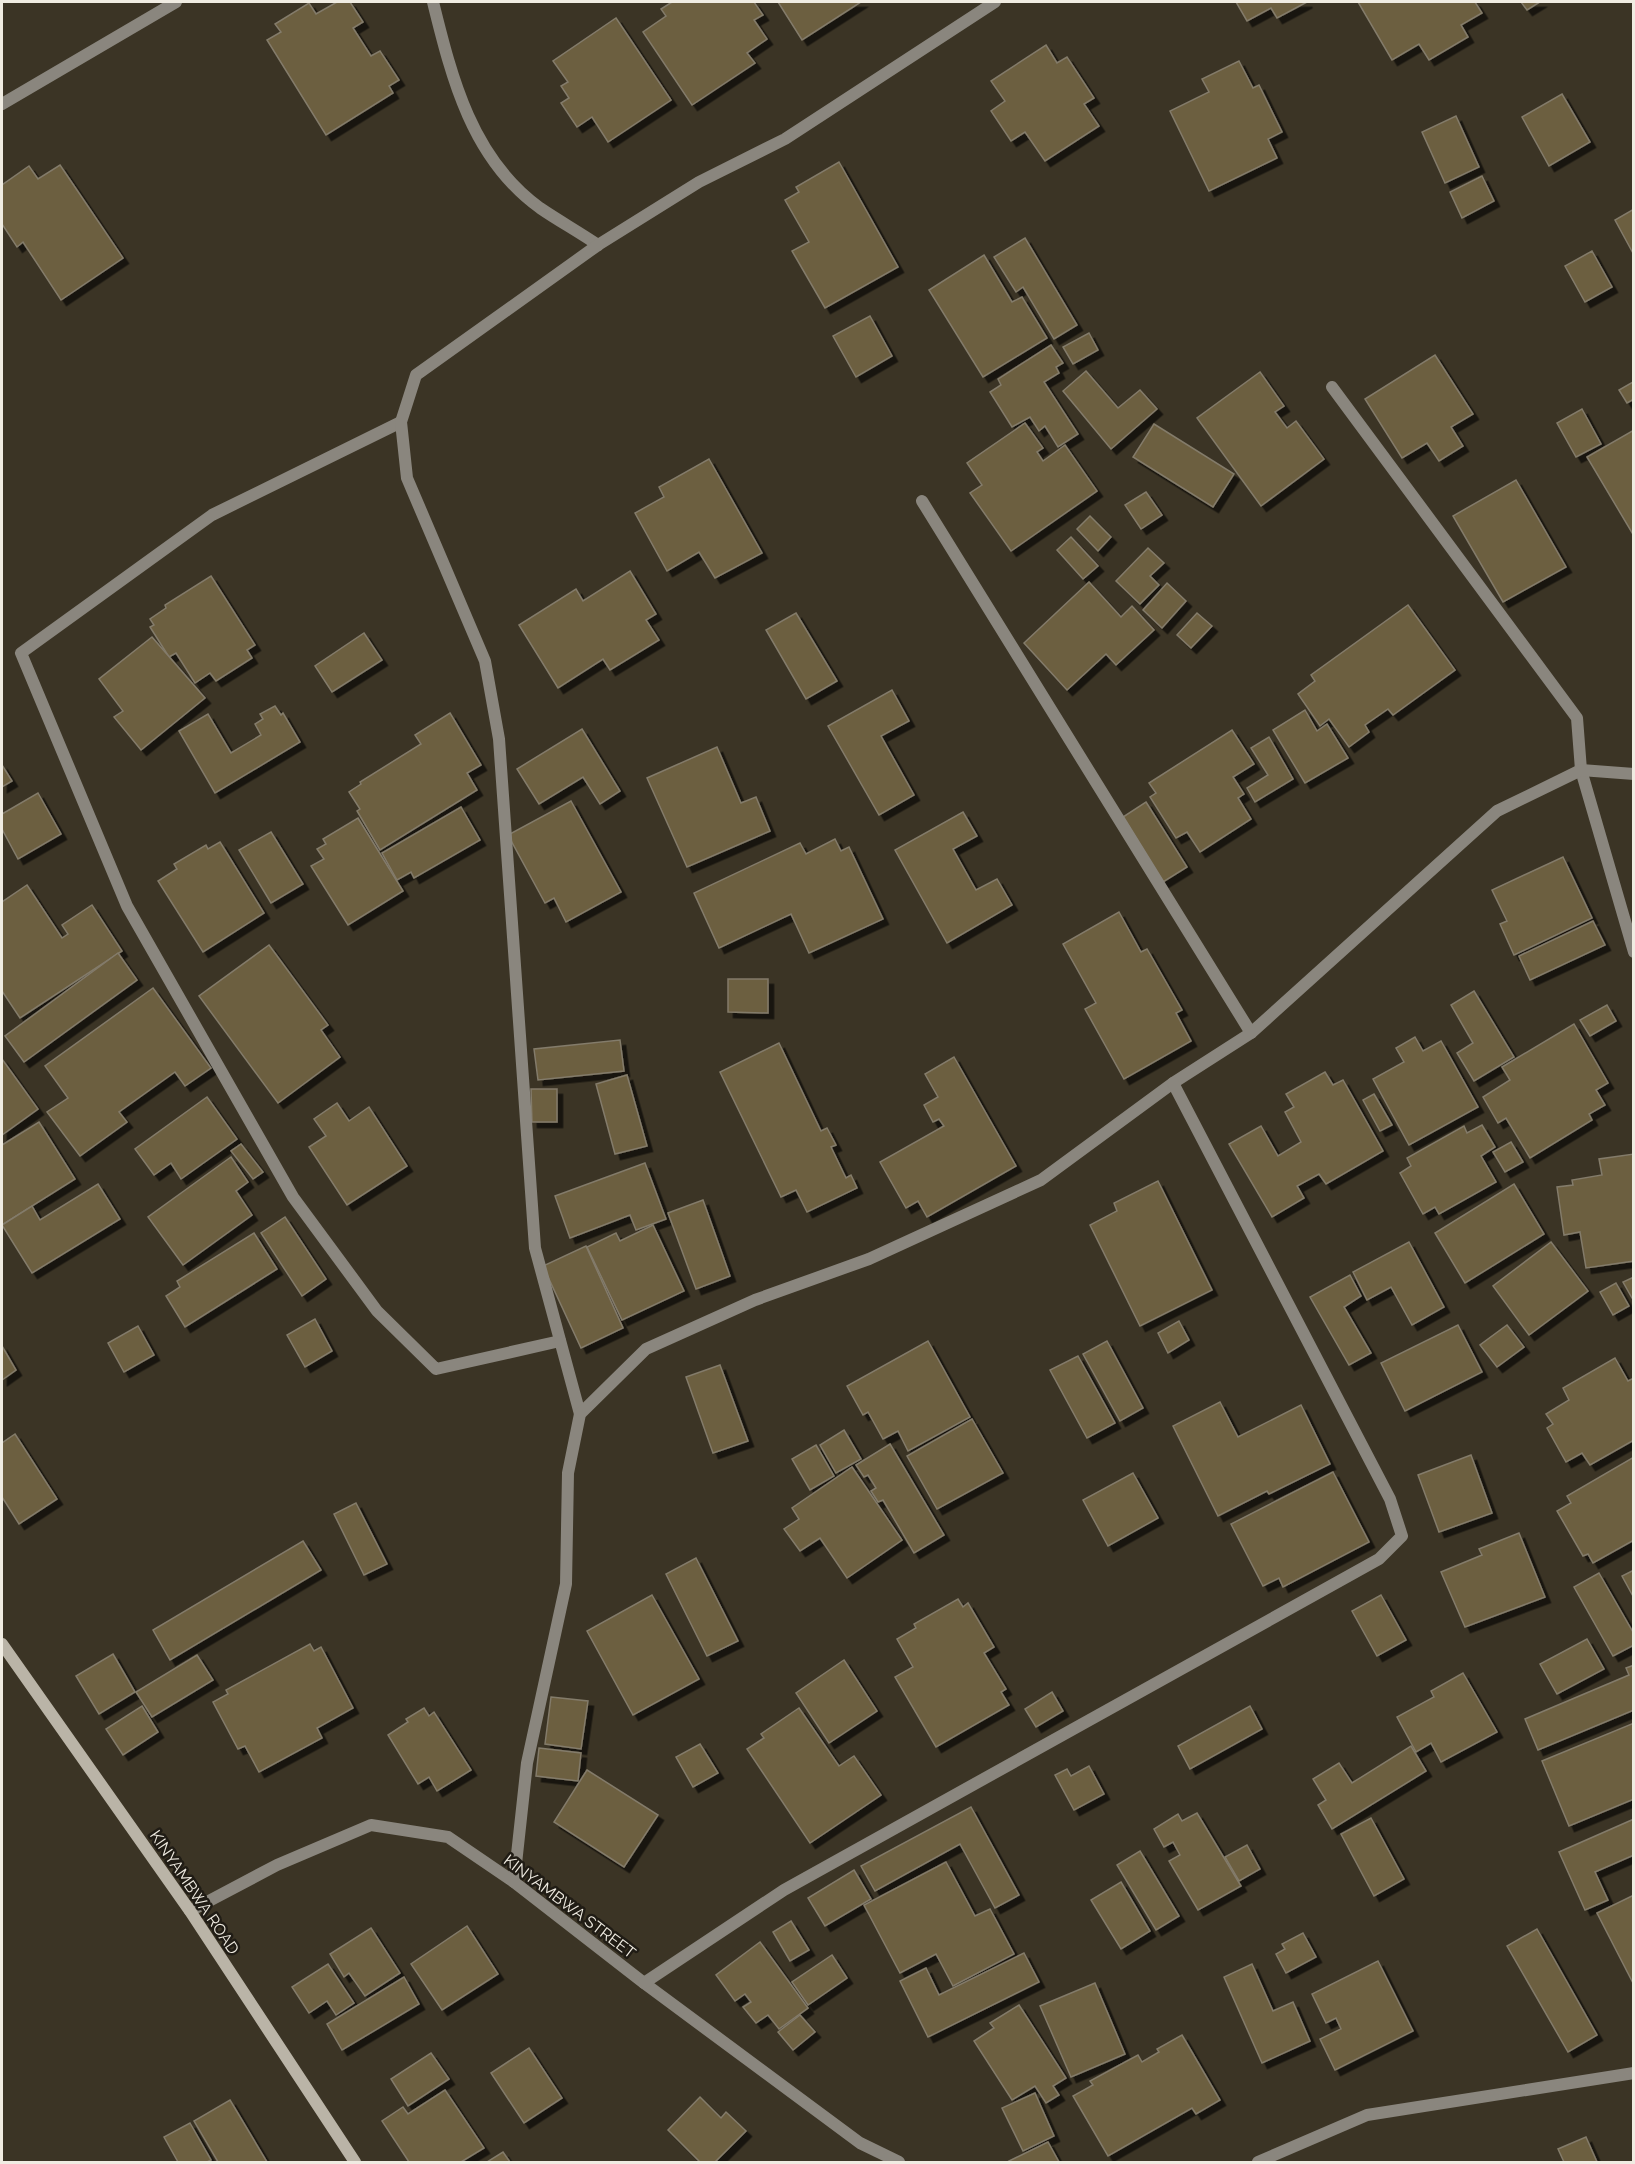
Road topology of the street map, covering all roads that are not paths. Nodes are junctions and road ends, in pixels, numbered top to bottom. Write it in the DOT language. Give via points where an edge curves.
graph roads {
  1 [pos="176,2"];
  2 [pos="433,2"];
  3 [pos="995,2"];
  4 [pos="2,104"];
  5 [pos="598,244"];
  6 [pos="1332,387"];
  7 [pos="401,422"];
  8 [pos="922,501"];
  9 [pos="1581,770"];
  10 [pos="1634,774"];
  11 [pos="1634,952"];
  12 [pos="1251,1034"];
  13 [pos="1173,1083"];
  14 [pos="560,1341"];
  15 [pos="580,1414"];
  16 [pos="2,1644"];
  17 [pos="514,1882"];
  18 [pos="190,1911"];
  19 [pos="644,1983"];
  20 [pos="1634,2073"];
  21 [pos="355,2163"];
  22 [pos="899,2163"];
  23 [pos="1258,2163"];
  1 -- 4 [label="street"];
  2 -- 5 [label="street" via="452,77 471,127 488,154 539,207"];
  3 -- 5 [label="street" via="785,139 699,182"];
  5 -- 7 [label="street" via="416,375"];
  6 -- 9 [label="street" via="1577,718"];
  7 -- 14 [label="street" via="407,478 485,661 499,739 535,1248"];
  7 -- 14 [label="street" via="212,515 21,653 127,906 293,1197 377,1311 436,1369"];
  8 -- 12 [label="street"];
  9 -- 10 [label="street"];
  9 -- 11 [label="street"];
  9 -- 12 [label="street" via="1497,811"];
  12 -- 13 [label="street"];
  13 -- 15 [label="street" via="1041,1180 869,1259 755,1300 646,1349"];
  13 -- 19 [label="street" via="1390,1499 1402,1536 1379,1559 784,1890"];
  14 -- 15 [label="street"];
  15 -- 17 [label="street" via="568,1473 566,1584 527,1763"];
  16 -- 18 [label="street, KINYAMBWA ROAD"];
  17 -- 18 [label="street, KINYAMBWA STREET" via="448,1836 371,1825 277,1864"];
  17 -- 19 [label="street, KINYAMBWA STREET"];
  18 -- 21 [label="street, KINYAMBWA ROAD"];
  19 -- 22 [label="street, KINYAMBWA STREET" via="860,2143"];
  20 -- 23 [label="street" via="1366,2115"];
}
